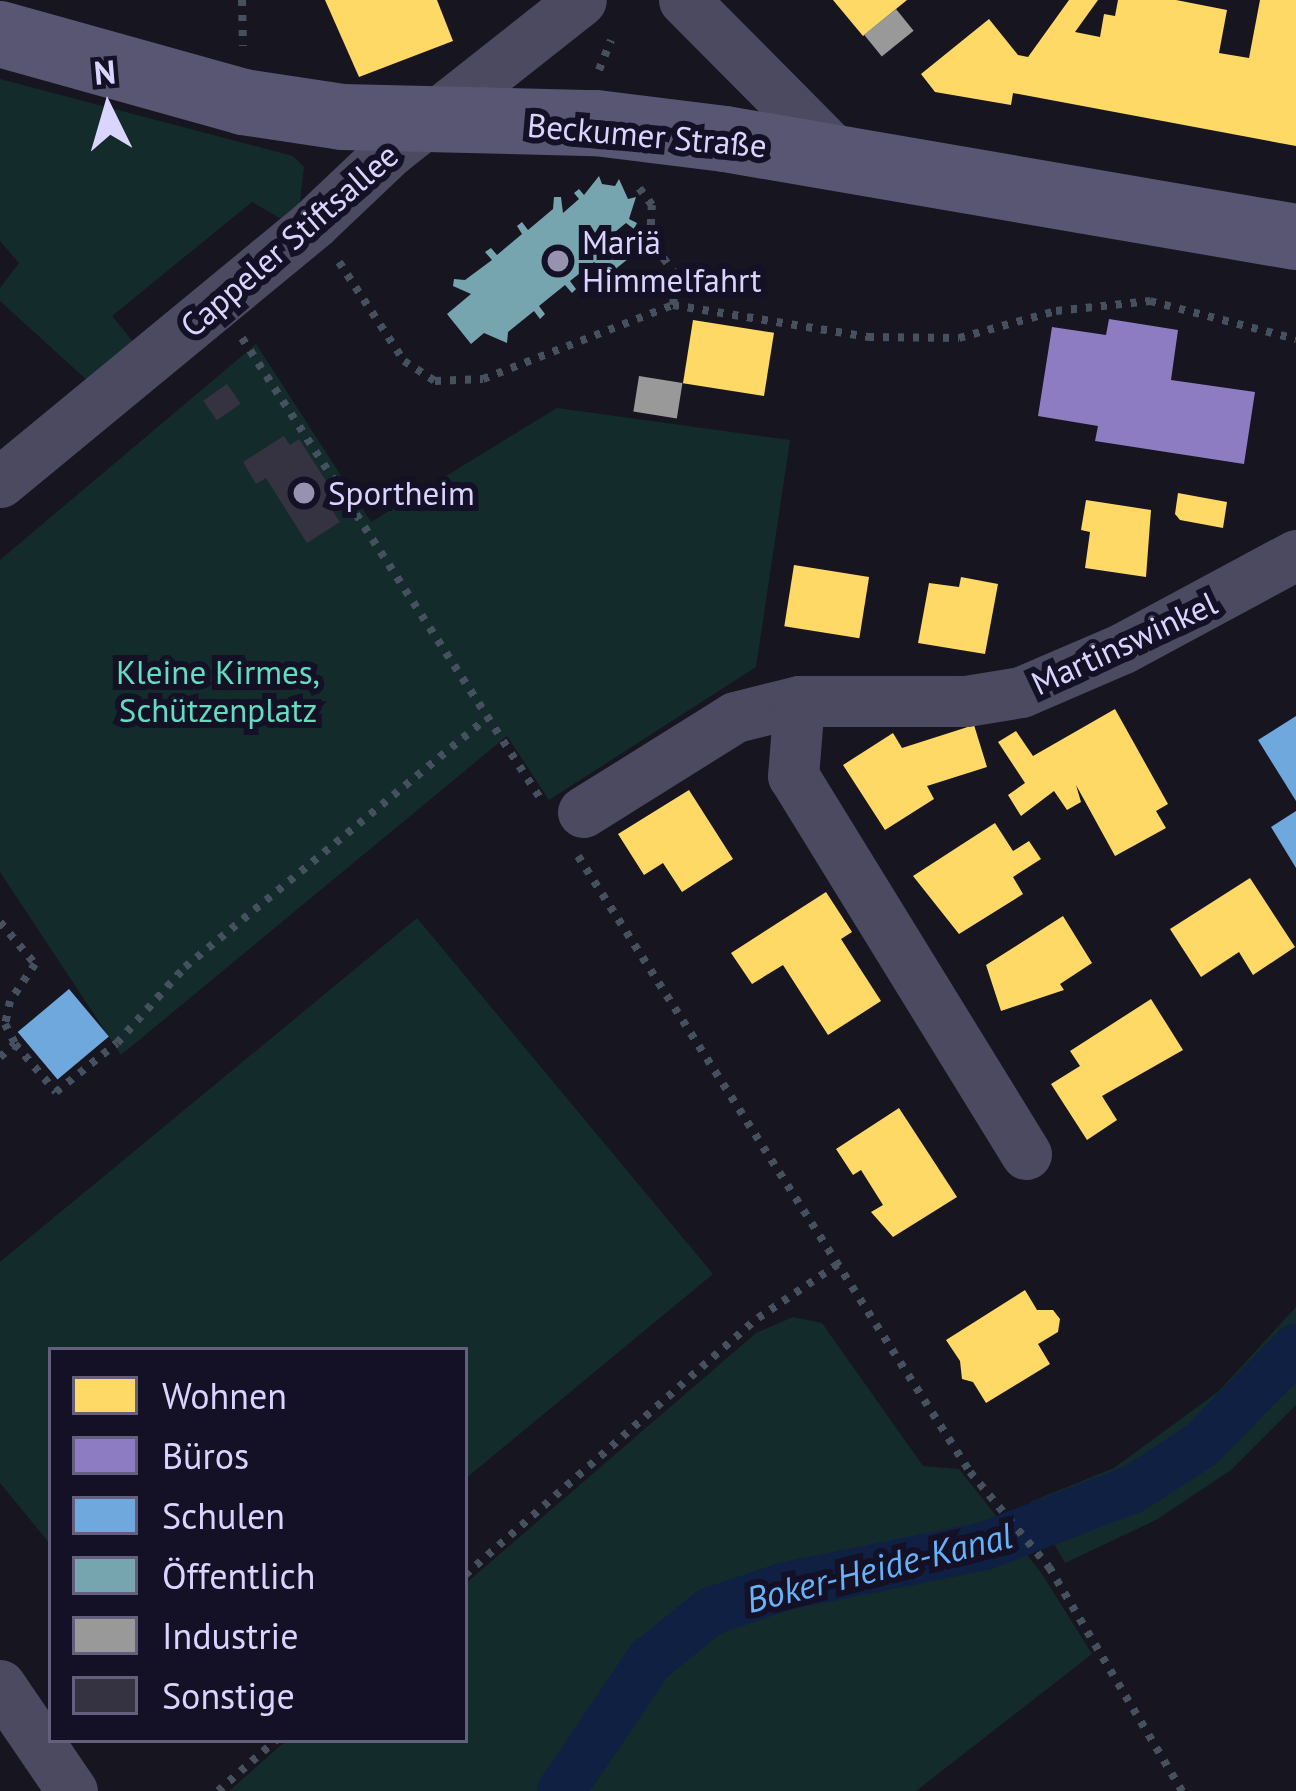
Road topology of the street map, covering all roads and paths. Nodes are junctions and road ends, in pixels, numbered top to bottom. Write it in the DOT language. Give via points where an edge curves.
graph roads {
  1 [pos="684,0"];
  2 [pos="602,10"];
  3 [pos="0,34"];
  4 [pos="597,89"];
  5 [pos="431,120"];
  6 [pos="839,156"];
  7 [pos="635,182"];
  8 [pos="314,224"];
  9 [pos="1296,237"];
  10 [pos="673,305"];
  11 [pos="214,307"];
  12 [pos="1296,340"];
  13 [pos="0,482"];
  14 [pos="1296,555"];
  15 [pos="799,701"];
  16 [pos="486,718"];
  17 [pos="568,823"];
  18 [pos="0,922"];
  19 [pos="15,1044"];
  20 [pos="0,1057"];
  21 [pos="1026,1154"];
  22 [pos="838,1264"];
  23 [pos="468,1572"];
  24 [pos="0,1685"];
  25 [pos="273,1743"];
  26 [pos="72,1791"];
  27 [pos="218,1791"];
  28 [pos="1182,1791"];
  1 -- 6 [label="street"];
  2 -- 4 [label="path"];
  2 -- 5 [label="street, Cappeler Stiftsallee"];
  3 -- 5 [label="main road, Beckumer Straße" via="243,102"];
  5 -- 6 [label="main road, Beckumer Straße" via="596,124"];
  5 -- 8 [label="street, Cappeler Stiftsallee"];
  6 -- 9 [label="main road, Beckumer Straße"];
  7 -- 10 [label="path" via="652,205 650,240 676,275"];
  8 -- 10 [label="path" via="404,361 435,381 483,379"];
  8 -- 11 [label="street, Cappeler Stiftsallee"];
  10 -- 12 [label="path" via="868,337 959,338 1056,311 1150,301"];
  11 -- 13 [label="street, Cappeler Stiftsallee"];
  11 -- 16 [label="path" via="252,350"];
  14 -- 15 [label="street, Martinswinkel" via="1123,648 1021,692 966,701"];
  15 -- 17 [label="street, Martinswinkel" via="735,717"];
  15 -- 21 [label="street" via="793,776"];
  16 -- 17 [label="path"];
  16 -- 19 [label="path" via="185,967 117,1043 56,1092"];
  17 -- 22 [label="path"];
  18 -- 19 [label="path" via="35,964 10,1000 4,1024"];
  19 -- 20 [label="path"];
  22 -- 23 [label="path" via="758,1318"];
  22 -- 28 [label="path" via="970,1472 1049,1567"];
  24 -- 26 [label="street"];
  25 -- 27 [label="path"];
}
